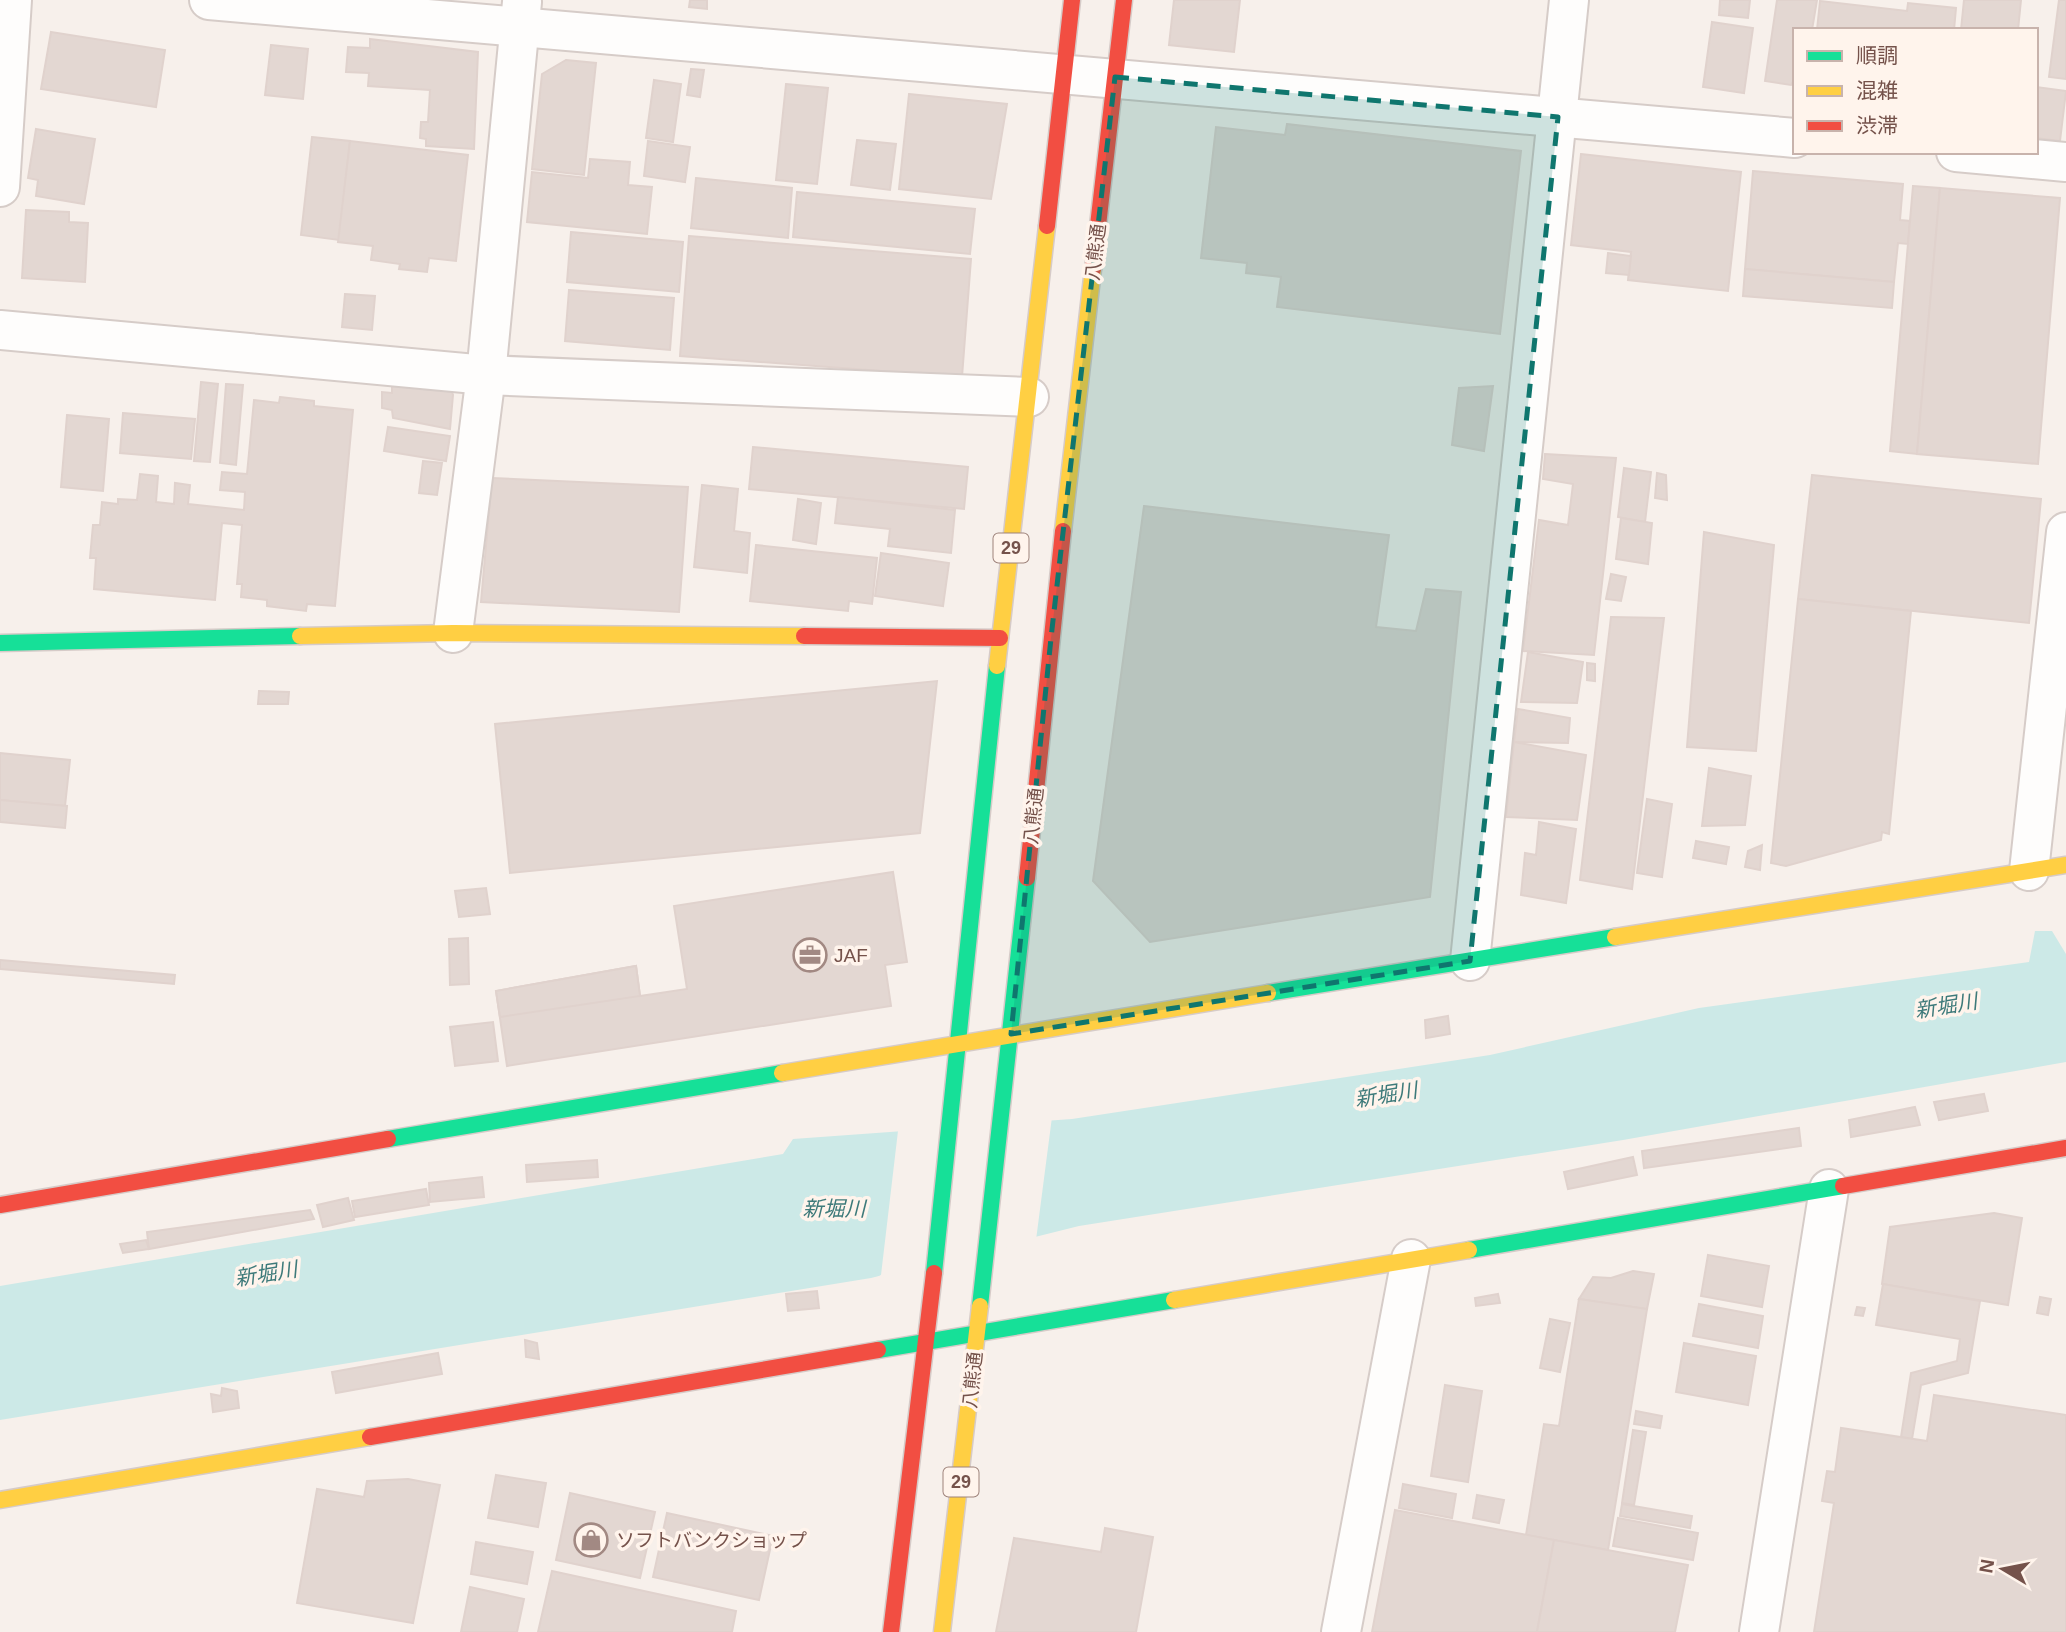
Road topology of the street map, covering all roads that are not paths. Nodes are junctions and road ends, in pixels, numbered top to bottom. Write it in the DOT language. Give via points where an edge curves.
graph roads {
  1 [pos="12,0"];
  2 [pos="209,0"];
  3 [pos="1072,0"];
  4 [pos="1124,0"];
  5 [pos="1569,0"];
  6 [pos="521,13"];
  7 [pos="1065,72"];
  8 [pos="1115,77"];
  9 [pos="1558,117"];
  10 [pos="1793,138"];
  11 [pos="1978,154"];
  12 [pos="2066,162"];
  13 [pos="0,187"];
  14 [pos="0,330"];
  15 [pos="486,375"];
  16 [pos="1030,397"];
  17 [pos="2066,532"];
  18 [pos="453,633"];
  19 [pos="1000,638"];
  20 [pos="0,643"];
  21 [pos="2066,864"];
  22 [pos="2029,871"];
  23 [pos="1470,961"];
  24 [pos="1011,1034"];
  25 [pos="959,1043"];
  26 [pos="2066,1148"];
  27 [pos="1829,1189"];
  28 [pos="0,1205"];
  29 [pos="1411,1259"];
  30 [pos="978,1332"];
  31 [pos="927,1340"];
  32 [pos="0,1500"];
  33 [pos="891,1632"];
  34 [pos="942,1632"];
  35 [pos="1341,1632"];
  36 [pos="1759,1632"];
  1 -- 13 [label="street"];
  2 -- 6 [label="street"];
  3 -- 7 [label="street, 29"];
  4 -- 8 [label="street, 八熊通 / 29"];
  5 -- 9 [label="street"];
  6 -- 7 [label="street"];
  6 -- 15 [label="street"];
  7 -- 8 [label="street"];
  7 -- 16 [label="street, 29"];
  8 -- 9 [label="street"];
  8 -- 24 [label="street, 八熊通 / 29"];
  9 -- 10 [label="street"];
  9 -- 23 [label="street"];
  11 -- 12 [label="street"];
  14 -- 15 [label="street"];
  15 -- 16 [label="street"];
  15 -- 18 [label="street"];
  16 -- 19 [label="street, 29"];
  17 -- 22 [label="street"];
  18 -- 19 [label="street"];
  18 -- 20 [label="street"];
  19 -- 25 [label="street, 29"];
  21 -- 22 [label="street"];
  22 -- 23 [label="street"];
  23 -- 24 [label="street"];
  24 -- 25 [label="street"];
  24 -- 30 [label="street, 八熊通 / 29"];
  25 -- 28 [label="street"];
  25 -- 31 [label="street, 29"];
  26 -- 27 [label="street"];
  27 -- 29 [label="street"];
  27 -- 36 [label="street"];
  29 -- 30 [label="street"];
  29 -- 35 [label="street"];
  30 -- 31 [label="street"];
  30 -- 34 [label="street, 八熊通 / 29"];
  31 -- 32 [label="street"];
  31 -- 33 [label="street, 29"];
}
